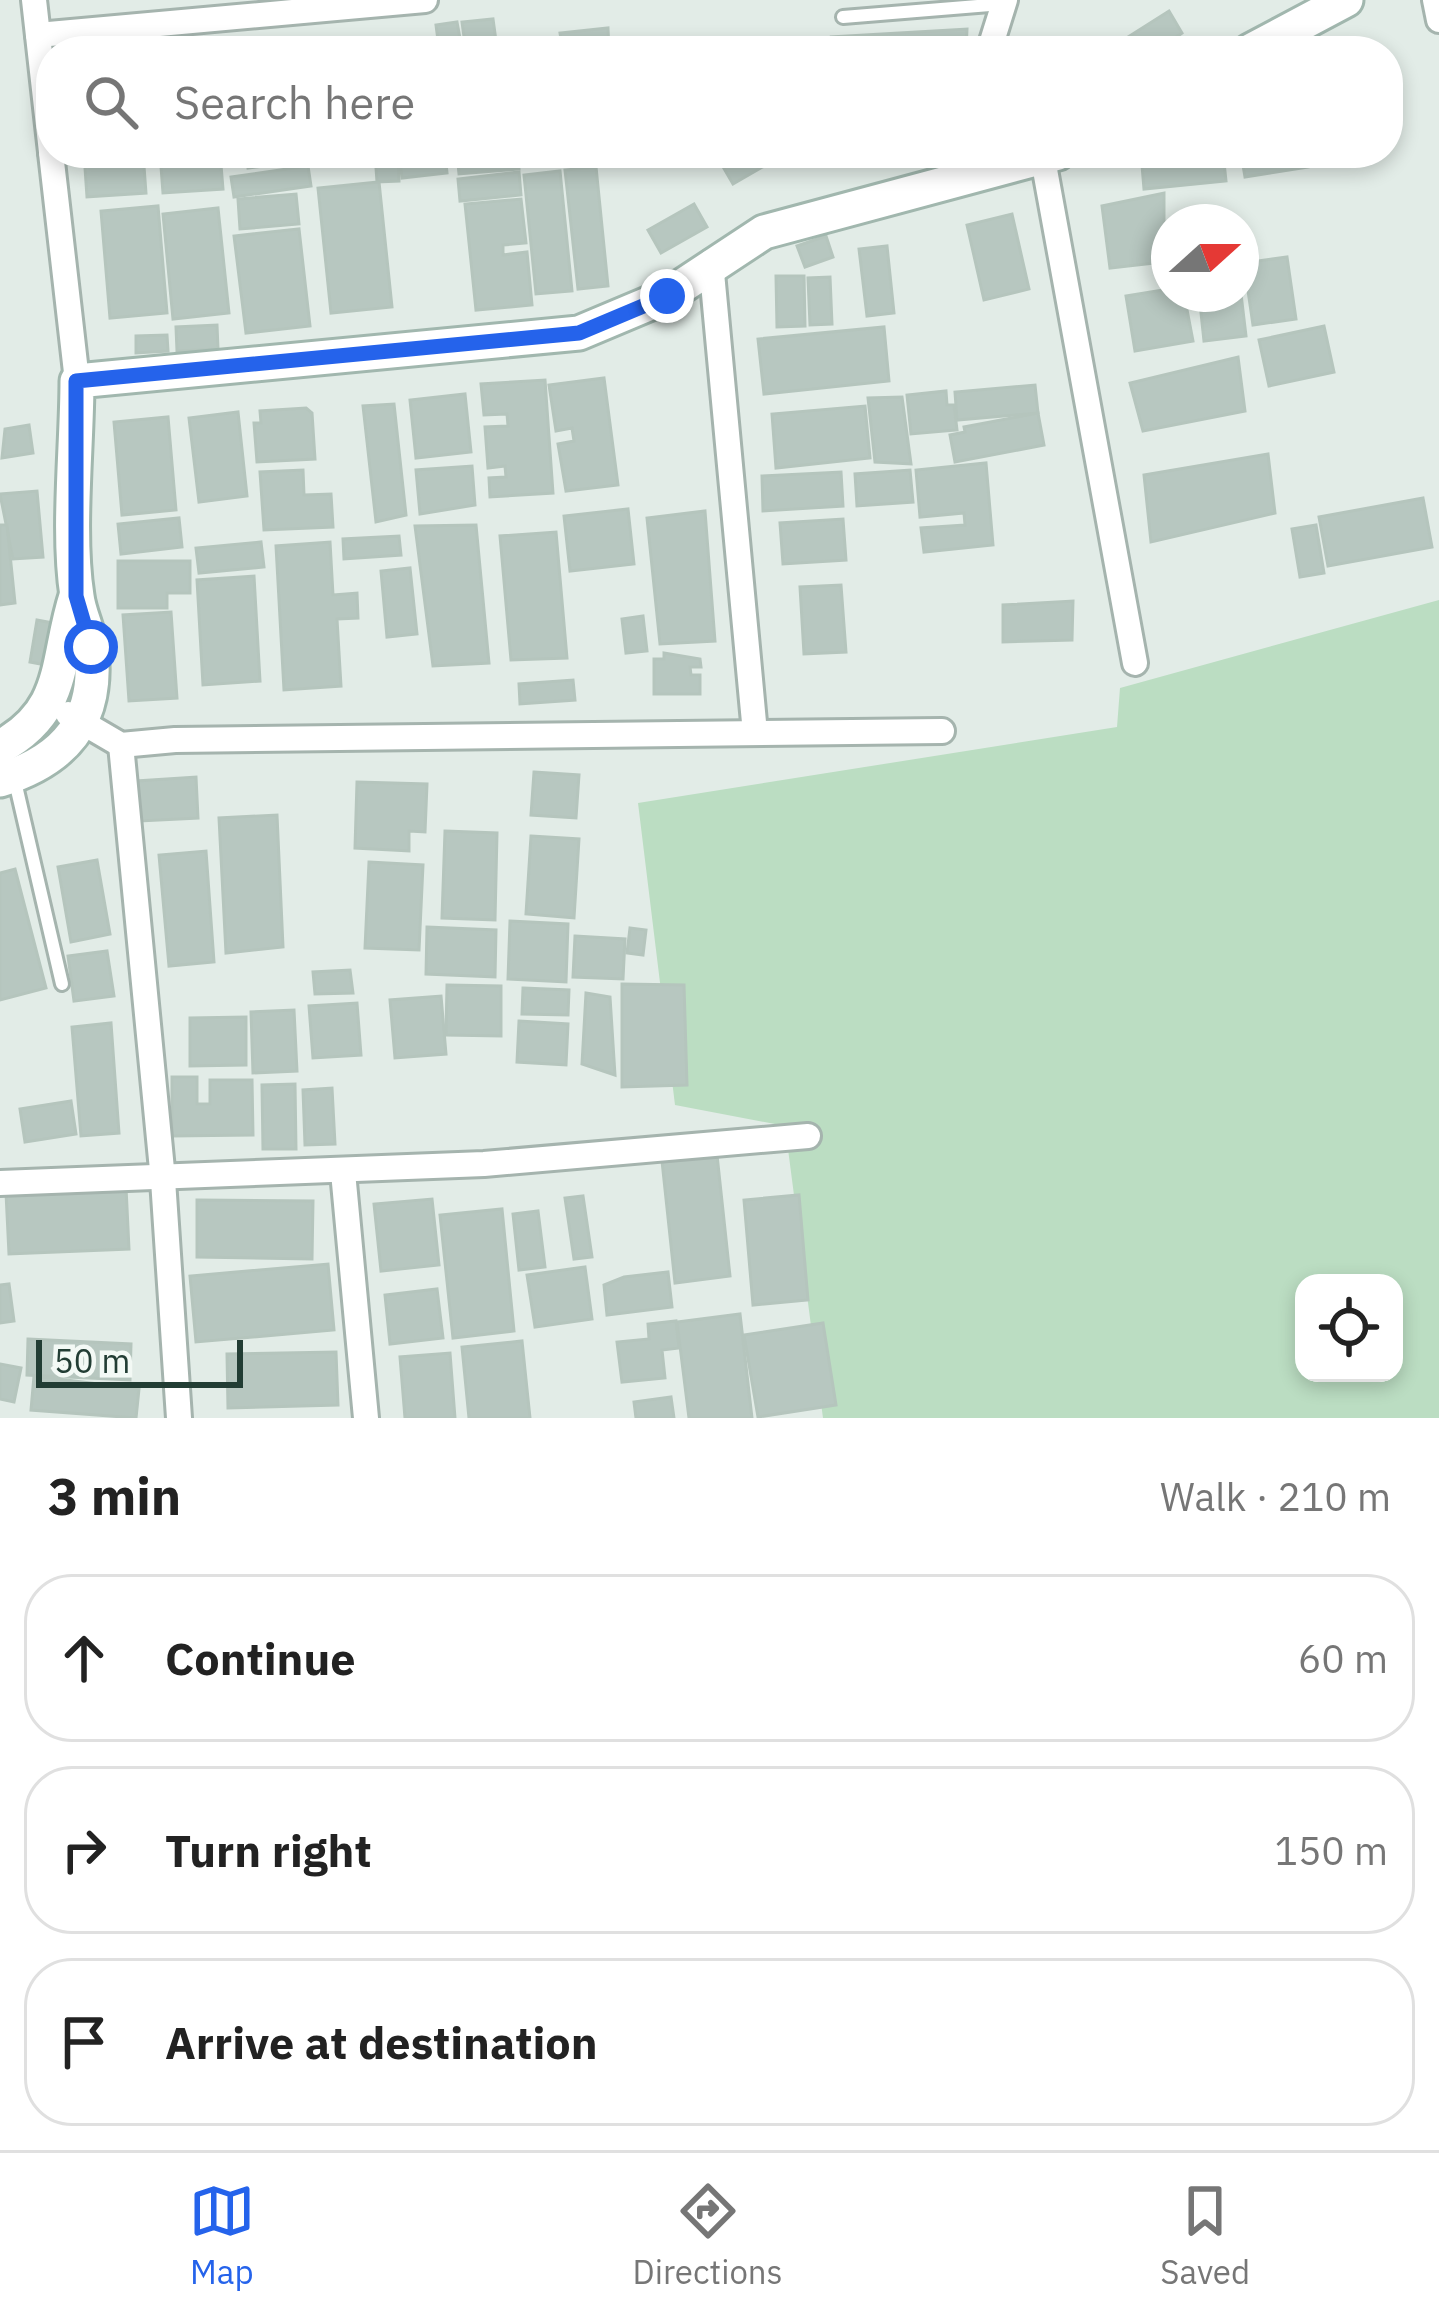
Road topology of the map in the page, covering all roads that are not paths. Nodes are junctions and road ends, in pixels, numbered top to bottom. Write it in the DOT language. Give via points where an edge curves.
graph roads {
  1 [pos="34,0"];
  2 [pos="424,0"];
  3 [pos="1346,0"];
  4 [pos="1436,0"];
  5 [pos="1004,2"];
  6 [pos="843,17"];
  7 [pos="1439,20"];
  8 [pos="38,34"];
  9 [pos="994,36"];
  10 [pos="1278,36"];
  11 [pos="53,168"];
  12 [pos="967,168"];
  13 [pos="1052,168"];
  14 [pos="711,262"];
  15 [pos="76,381"];
  16 [pos="76,596"];
  17 [pos="1136,663"];
  18 [pos="51,703"];
  19 [pos="81,723"];
  20 [pos="942,731"];
  21 [pos="755,733"];
  22 [pos="121,745"];
  23 [pos="5,768"];
  24 [pos="62,984"];
  25 [pos="808,1136"];
  26 [pos="343,1172"];
  27 [pos="163,1180"];
  28 [pos="0,1183"];
  29 [pos="178,1418"];
  30 [pos="366,1418"];
  1 -- 8 [label="street"];
  2 -- 8 [label="street"];
  3 -- 10 [label="street"];
  4 -- 7 [label="street"];
  5 -- 6 [label="lane"];
  5 -- 9 [label="street"];
  11 -- 15 [label="street"];
  12 -- 14 [label="street" via="764,232"];
  13 -- 17 [label="street"];
  14 -- 15 [label="street" via="667,296 579,333"];
  14 -- 21 [label="street"];
  15 -- 16 [label="street"];
  16 -- 18 [label="street"];
  16 -- 19 [label="street" via="91,647 92,690"];
  18 -- 19 [label="street"];
  18 -- 23 [label="street"];
  19 -- 22 [label="street"];
  19 -- 23 [label="street" via="59,753"];
  20 -- 21 [label="street"];
  21 -- 22 [label="street"];
  22 -- 27 [label="street"];
  23 -- 24 [label="lane"];
  25 -- 26 [label="street"];
  26 -- 27 [label="street"];
  26 -- 30 [label="street"];
  27 -- 28 [label="street"];
  27 -- 29 [label="street"];
}
